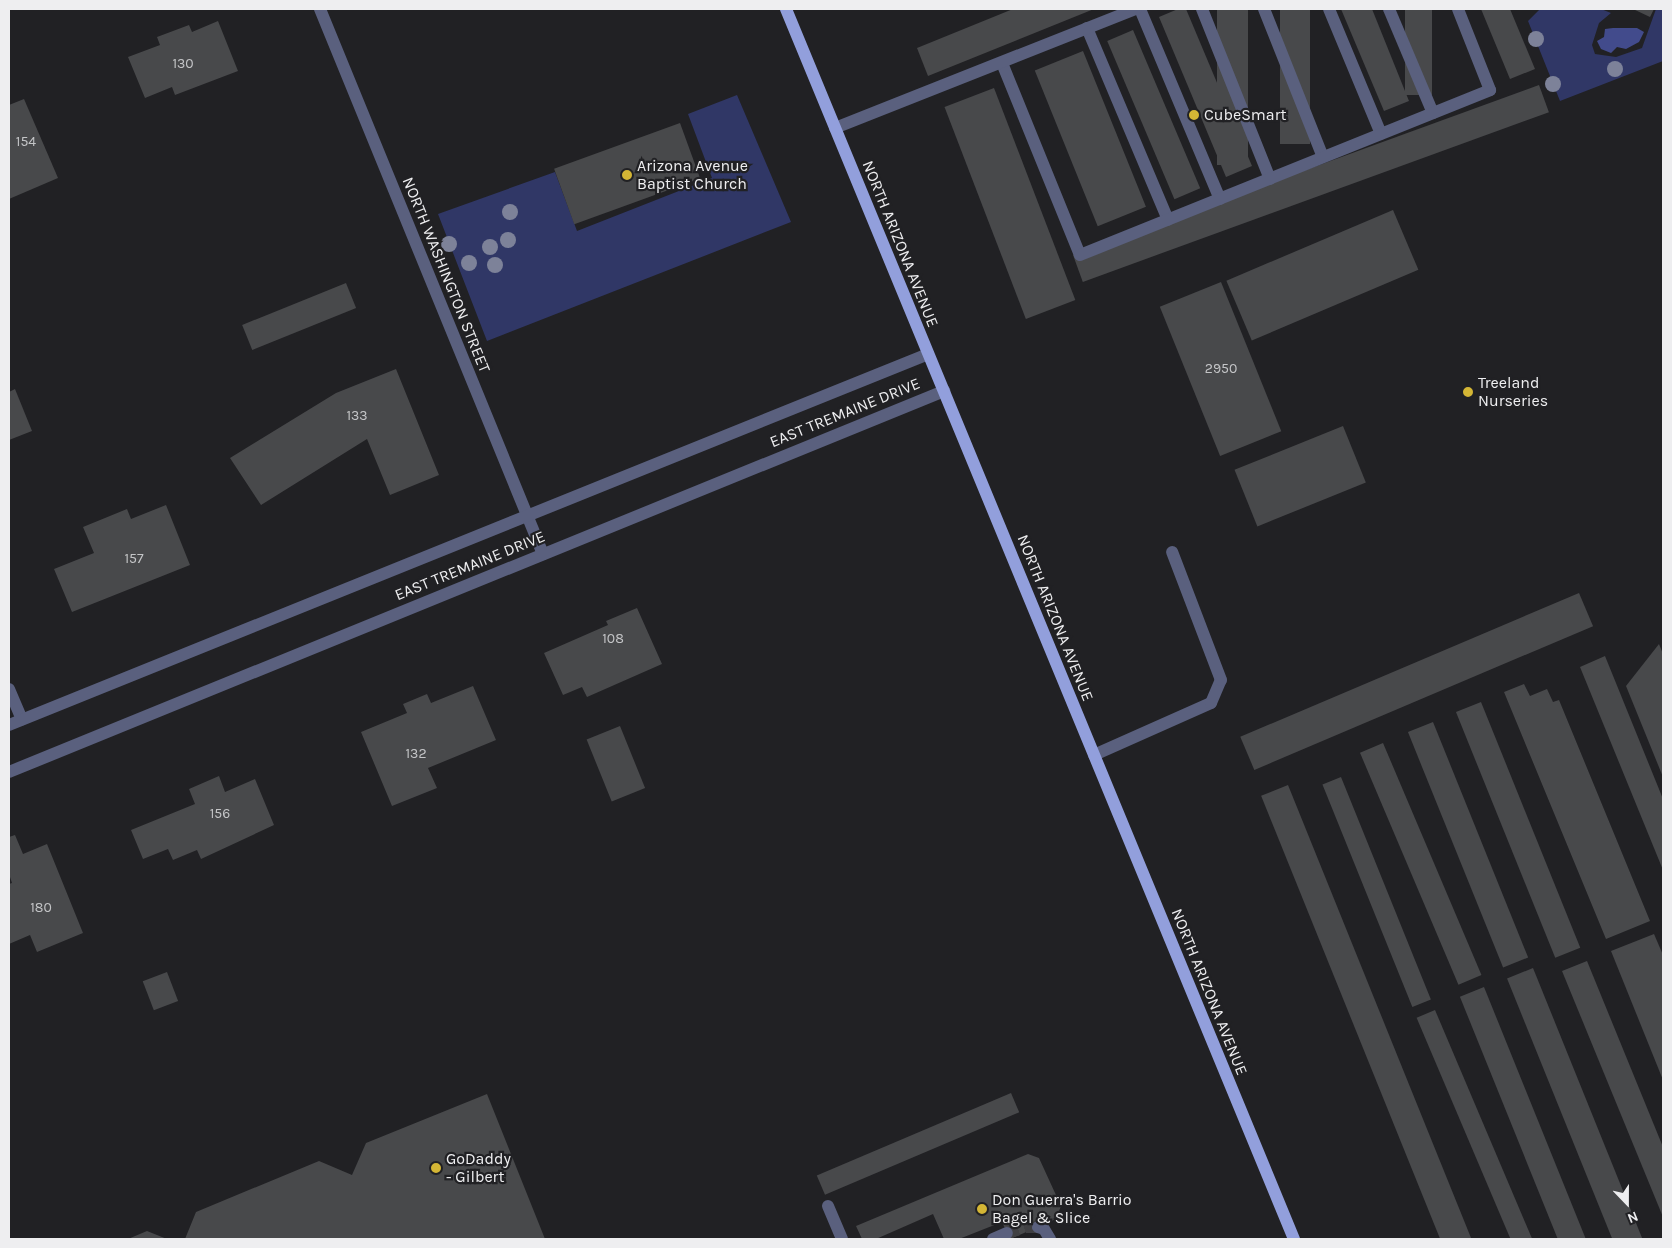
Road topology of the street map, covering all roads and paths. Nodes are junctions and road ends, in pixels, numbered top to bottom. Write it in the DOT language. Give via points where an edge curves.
graph roads {
  1 [pos="320,9"];
  2 [pos="786,9"];
  3 [pos="1138,9"];
  4 [pos="1202,9"];
  5 [pos="1264,9"];
  6 [pos="1329,9"];
  7 [pos="1389,9"];
  8 [pos="1458,9"];
  9 [pos="1087,28"];
  10 [pos="1002,63"];
  11 [pos="1433,113"];
  12 [pos="835,128"];
  13 [pos="1381,134"];
  14 [pos="1322,157"];
  15 [pos="1270,178"];
  16 [pos="1220,199"];
  17 [pos="1168,220"];
  18 [pos="928,354"];
  19 [pos="944,391"];
  20 [pos="527,516"];
  21 [pos="1172,552"];
  22 [pos="543,554"];
  23 [pos="9,689"];
  24 [pos="22,720"];
  25 [pos="9,725"];
  26 [pos="1094,755"];
  27 [pos="9,772"];
  28 [pos="828,1206"];
  29 [pos="1038,1227"];
  30 [pos="1007,1233"];
  31 [pos="1290,1238"];
  32 [pos="842,1239"];
  33 [pos="993,1239"];
  34 [pos="1050,1239"];
  1 -- 20 [label="street, NORTH WASHINGTON STREET"];
  2 -- 12 [label="main road, NORTH ARIZONA AVENUE"];
  3 -- 9 [label="street"];
  3 -- 16 [label="street"];
  4 -- 15 [label="street"];
  5 -- 14 [label="street"];
  6 -- 13 [label="street"];
  7 -- 11 [label="street"];
  8 -- 11 [label="street" via="1490,90"];
  9 -- 10 [label="street"];
  9 -- 17 [label="street"];
  10 -- 12 [label="street"];
  10 -- 17 [label="street" via="1080,255"];
  11 -- 13 [label="street"];
  12 -- 18 [label="main road, NORTH ARIZONA AVENUE"];
  13 -- 14 [label="street"];
  14 -- 15 [label="street"];
  15 -- 16 [label="street"];
  16 -- 17 [label="street"];
  18 -- 19 [label="main road, NORTH ARIZONA AVENUE"];
  18 -- 20 [label="street, EAST TREMAINE DRIVE"];
  19 -- 22 [label="street, EAST TREMAINE DRIVE"];
  19 -- 26 [label="main road, NORTH ARIZONA AVENUE"];
  20 -- 22 [label="street, NORTH WASHINGTON STREET"];
  20 -- 24 [label="street, EAST TREMAINE DRIVE"];
  21 -- 26 [label="street" via="1220,680 1211,703"];
  22 -- 27 [label="street, EAST TREMAINE DRIVE"];
  23 -- 24 [label="street"];
  24 -- 25 [label="street, EAST TREMAINE DRIVE"];
  26 -- 31 [label="main road, NORTH ARIZONA AVENUE"];
  28 -- 32 [label="street"];
  29 -- 34 [label="street" via="1044,1229"];
  30 -- 33 [label="street"];
}
